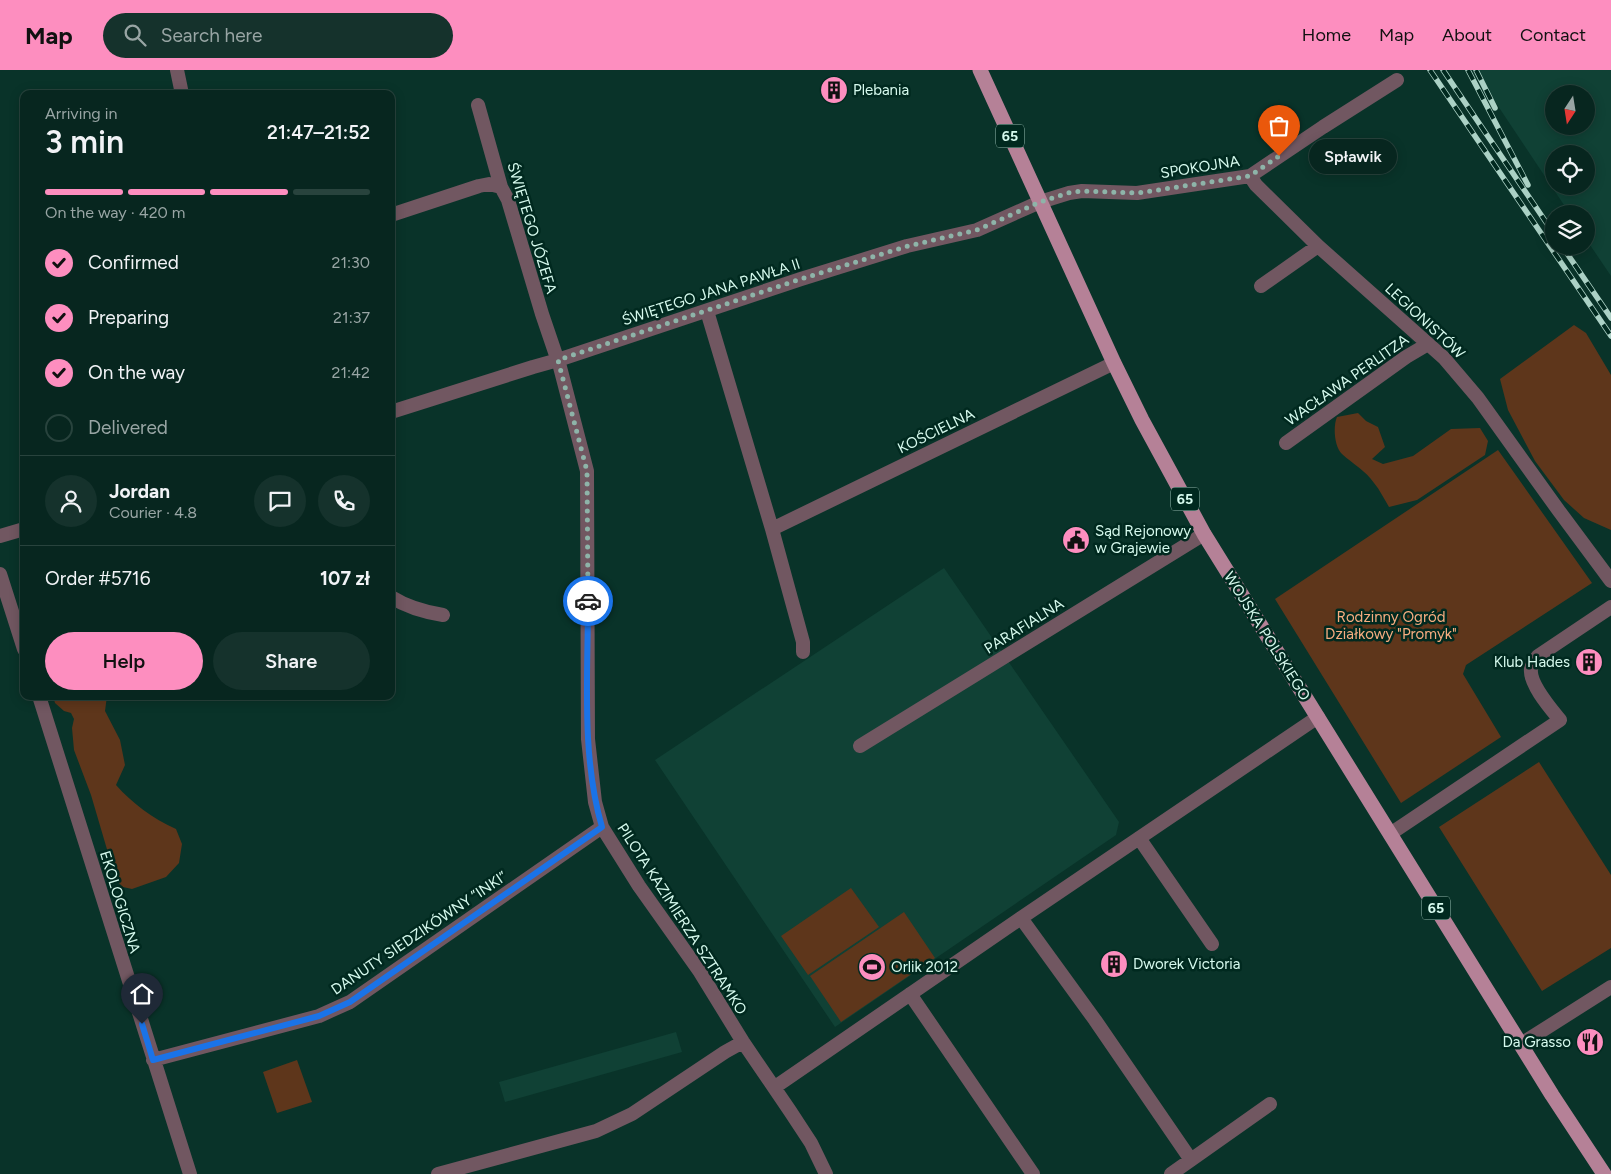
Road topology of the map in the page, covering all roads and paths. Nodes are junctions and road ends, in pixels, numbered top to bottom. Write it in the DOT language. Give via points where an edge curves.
graph roads {
  1 [pos="177,70"];
  2 [pos="980,70"];
  3 [pos="1397,80"];
  4 [pos="181,90"];
  5 [pos="478,105"];
  6 [pos="1250,176"];
  7 [pos="502,187"];
  8 [pos="1040,202"];
  9 [pos="395,214"];
  10 [pos="1318,246"];
  11 [pos="1260,286"];
  12 [pos="707,311"];
  13 [pos="1428,344"];
  14 [pos="558,360"];
  15 [pos="1114,363"];
  16 [pos="395,411"];
  17 [pos="1286,443"];
  18 [pos="772,529"];
  19 [pos="20,530"];
  20 [pos="1204,534"];
  21 [pos="0,536"];
  22 [pos="0,574"];
  23 [pos="1611,581"];
  24 [pos="395,600"];
  25 [pos="1611,607"];
  26 [pos="442,615"];
  27 [pos="20,636"];
  28 [pos="803,652"];
  29 [pos="39,700"];
  30 [pos="1318,717"];
  31 [pos="860,746"];
  32 [pos="602,827"];
  33 [pos="1390,834"];
  34 [pos="1139,838"];
  35 [pos="1021,918"];
  36 [pos="1212,944"];
  37 [pos="1611,986"];
  38 [pos="910,994"];
  39 [pos="743,1042"];
  40 [pos="1521,1044"];
  41 [pos="153,1060"];
  42 [pos="775,1087"];
  43 [pos="1270,1104"];
  44 [pos="1191,1160"];
  45 [pos="190,1174"];
  46 [pos="438,1174"];
  47 [pos="826,1174"];
  48 [pos="1033,1174"];
  49 [pos="1171,1174"];
  50 [pos="1604,1174"];
  1 -- 4 [label="street"];
  2 -- 8 [label="main road, WOJSKA POLSKIEGO / 65"];
  3 -- 6 [label="street, SPOKOJNA"];
  5 -- 7 [label="street, ŚWIĘTEGO JÓZEFA"];
  6 -- 8 [label="street, SPOKOJNA" via="1138,193 1082,191"];
  6 -- 10 [label="street, LEGIONISTÓW"];
  7 -- 9 [label="street" via="479,186"];
  7 -- 14 [label="street, ŚWIĘTEGO JÓZEFA"];
  8 -- 12 [label="street, ŚWIĘTEGO JANA PAWŁA II" via="977,230 908,246"];
  8 -- 15 [label="main road, WOJSKA POLSKIEGO / 65"];
  10 -- 11 [label="street"];
  10 -- 13 [label="street, LEGIONISTÓW"];
  12 -- 14 [label="street, ŚWIĘTEGO JANA PAWŁA II"];
  12 -- 18 [label="street"];
  13 -- 17 [label="street, WACŁAWA PERLITZA"];
  13 -- 23 [label="street, LEGIONISTÓW" via="1478,398"];
  14 -- 16 [label="street, ŚWIĘTEGO JANA PAWŁA II"];
  14 -- 32 [label="street, PILOTA KAZIMIERZA SZTRAMKO" via="587,471 588,739 595,802"];
  15 -- 18 [label="street, KOŚCIELNA"];
  15 -- 20 [label="main road, WOJSKA POLSKIEGO / 65"];
  18 -- 28 [label="street"];
  19 -- 21 [label="street"];
  20 -- 30 [label="main road, WOJSKA POLSKIEGO / 65"];
  20 -- 31 [label="street, PARAFIALNA"];
  22 -- 27 [label="street"];
  24 -- 26 [label="street"];
  25 -- 33 [label="street" via="1538,656 1531,668 1534,685 1560,720"];
  29 -- 41 [label="street, EKOLOGICZNA"];
  30 -- 33 [label="main road, WOJSKA POLSKIEGO / 65"];
  30 -- 34 [label="street"];
  32 -- 39 [label="street, PILOTA KAZIMIERZA SZTRAMKO"];
  32 -- 41 [label="street, DANUTY SIEDZIKÓWNY ”INKI”" via="350,1002 319,1016"];
  33 -- 40 [label="main road, WOJSKA POLSKIEGO / 65"];
  34 -- 35 [label="street"];
  34 -- 36 [label="street"];
  35 -- 38 [label="street"];
  35 -- 44 [label="street"];
  37 -- 40 [label="street"];
  38 -- 42 [label="street"];
  38 -- 48 [label="street"];
  39 -- 42 [label="street, PILOTA KAZIMIERZA SZTRAMKO"];
  39 -- 46 [label="street" via="632,1114 596,1130"];
  40 -- 50 [label="main road, WOJSKA POLSKIEGO / 65"];
  41 -- 45 [label="street, EKOLOGICZNA"];
  42 -- 47 [label="street, PILOTA KAZIMIERZA SZTRAMKO" via="811,1143"];
  43 -- 44 [label="street"];
  44 -- 49 [label="street"];
}
